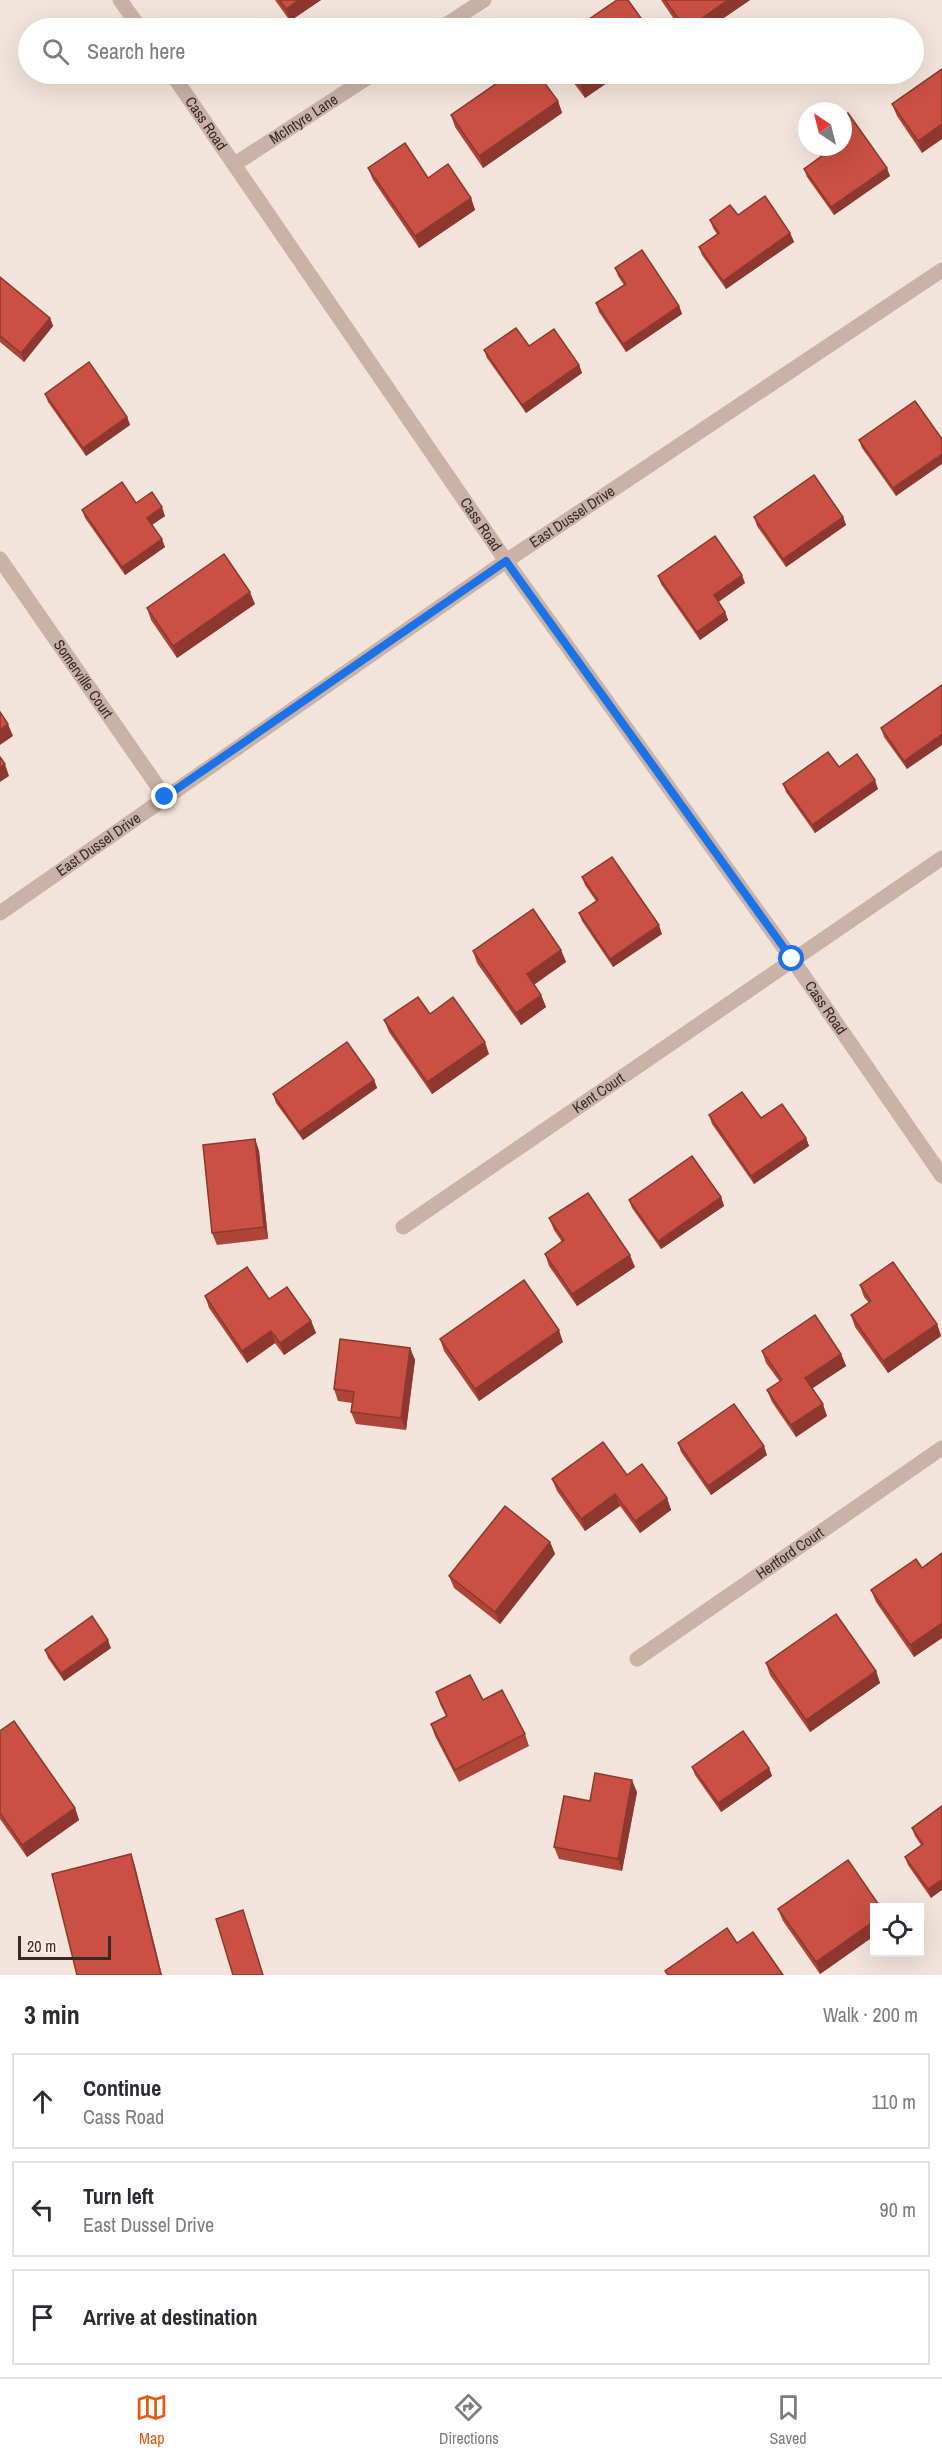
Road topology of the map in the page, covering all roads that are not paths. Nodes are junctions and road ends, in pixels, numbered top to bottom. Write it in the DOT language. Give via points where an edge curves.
graph roads {
  1 [pos="120,0"];
  2 [pos="484,0"];
  3 [pos="133,18"];
  4 [pos="456,18"];
  5 [pos="179,84"];
  6 [pos="358,84"];
  7 [pos="235,164"];
  8 [pos="942,270"];
  9 [pos="0,559"];
  10 [pos="506,561"];
  11 [pos="165,797"];
  12 [pos="942,858"];
  13 [pos="0,913"];
  14 [pos="792,959"];
  15 [pos="942,1176"];
  16 [pos="403,1227"];
  17 [pos="942,1448"];
  18 [pos="637,1659"];
  1 -- 3 [label="street"];
  2 -- 4 [label="street"];
  5 -- 7 [label="street, Cass Road"];
  6 -- 7 [label="street, McIntyre Lane"];
  7 -- 10 [label="street, Cass Road"];
  8 -- 10 [label="street, East Dussel Drive"];
  9 -- 11 [label="street, Somerville Court"];
  10 -- 11 [label="street, East Dussel Drive"];
  10 -- 14 [label="street, Cass Road"];
  11 -- 13 [label="street, East Dussel Drive"];
  12 -- 14 [label="street, Kent Court"];
  14 -- 15 [label="street, Cass Road"];
  14 -- 16 [label="street, Kent Court"];
  17 -- 18 [label="street, Hertford Court"];
}
